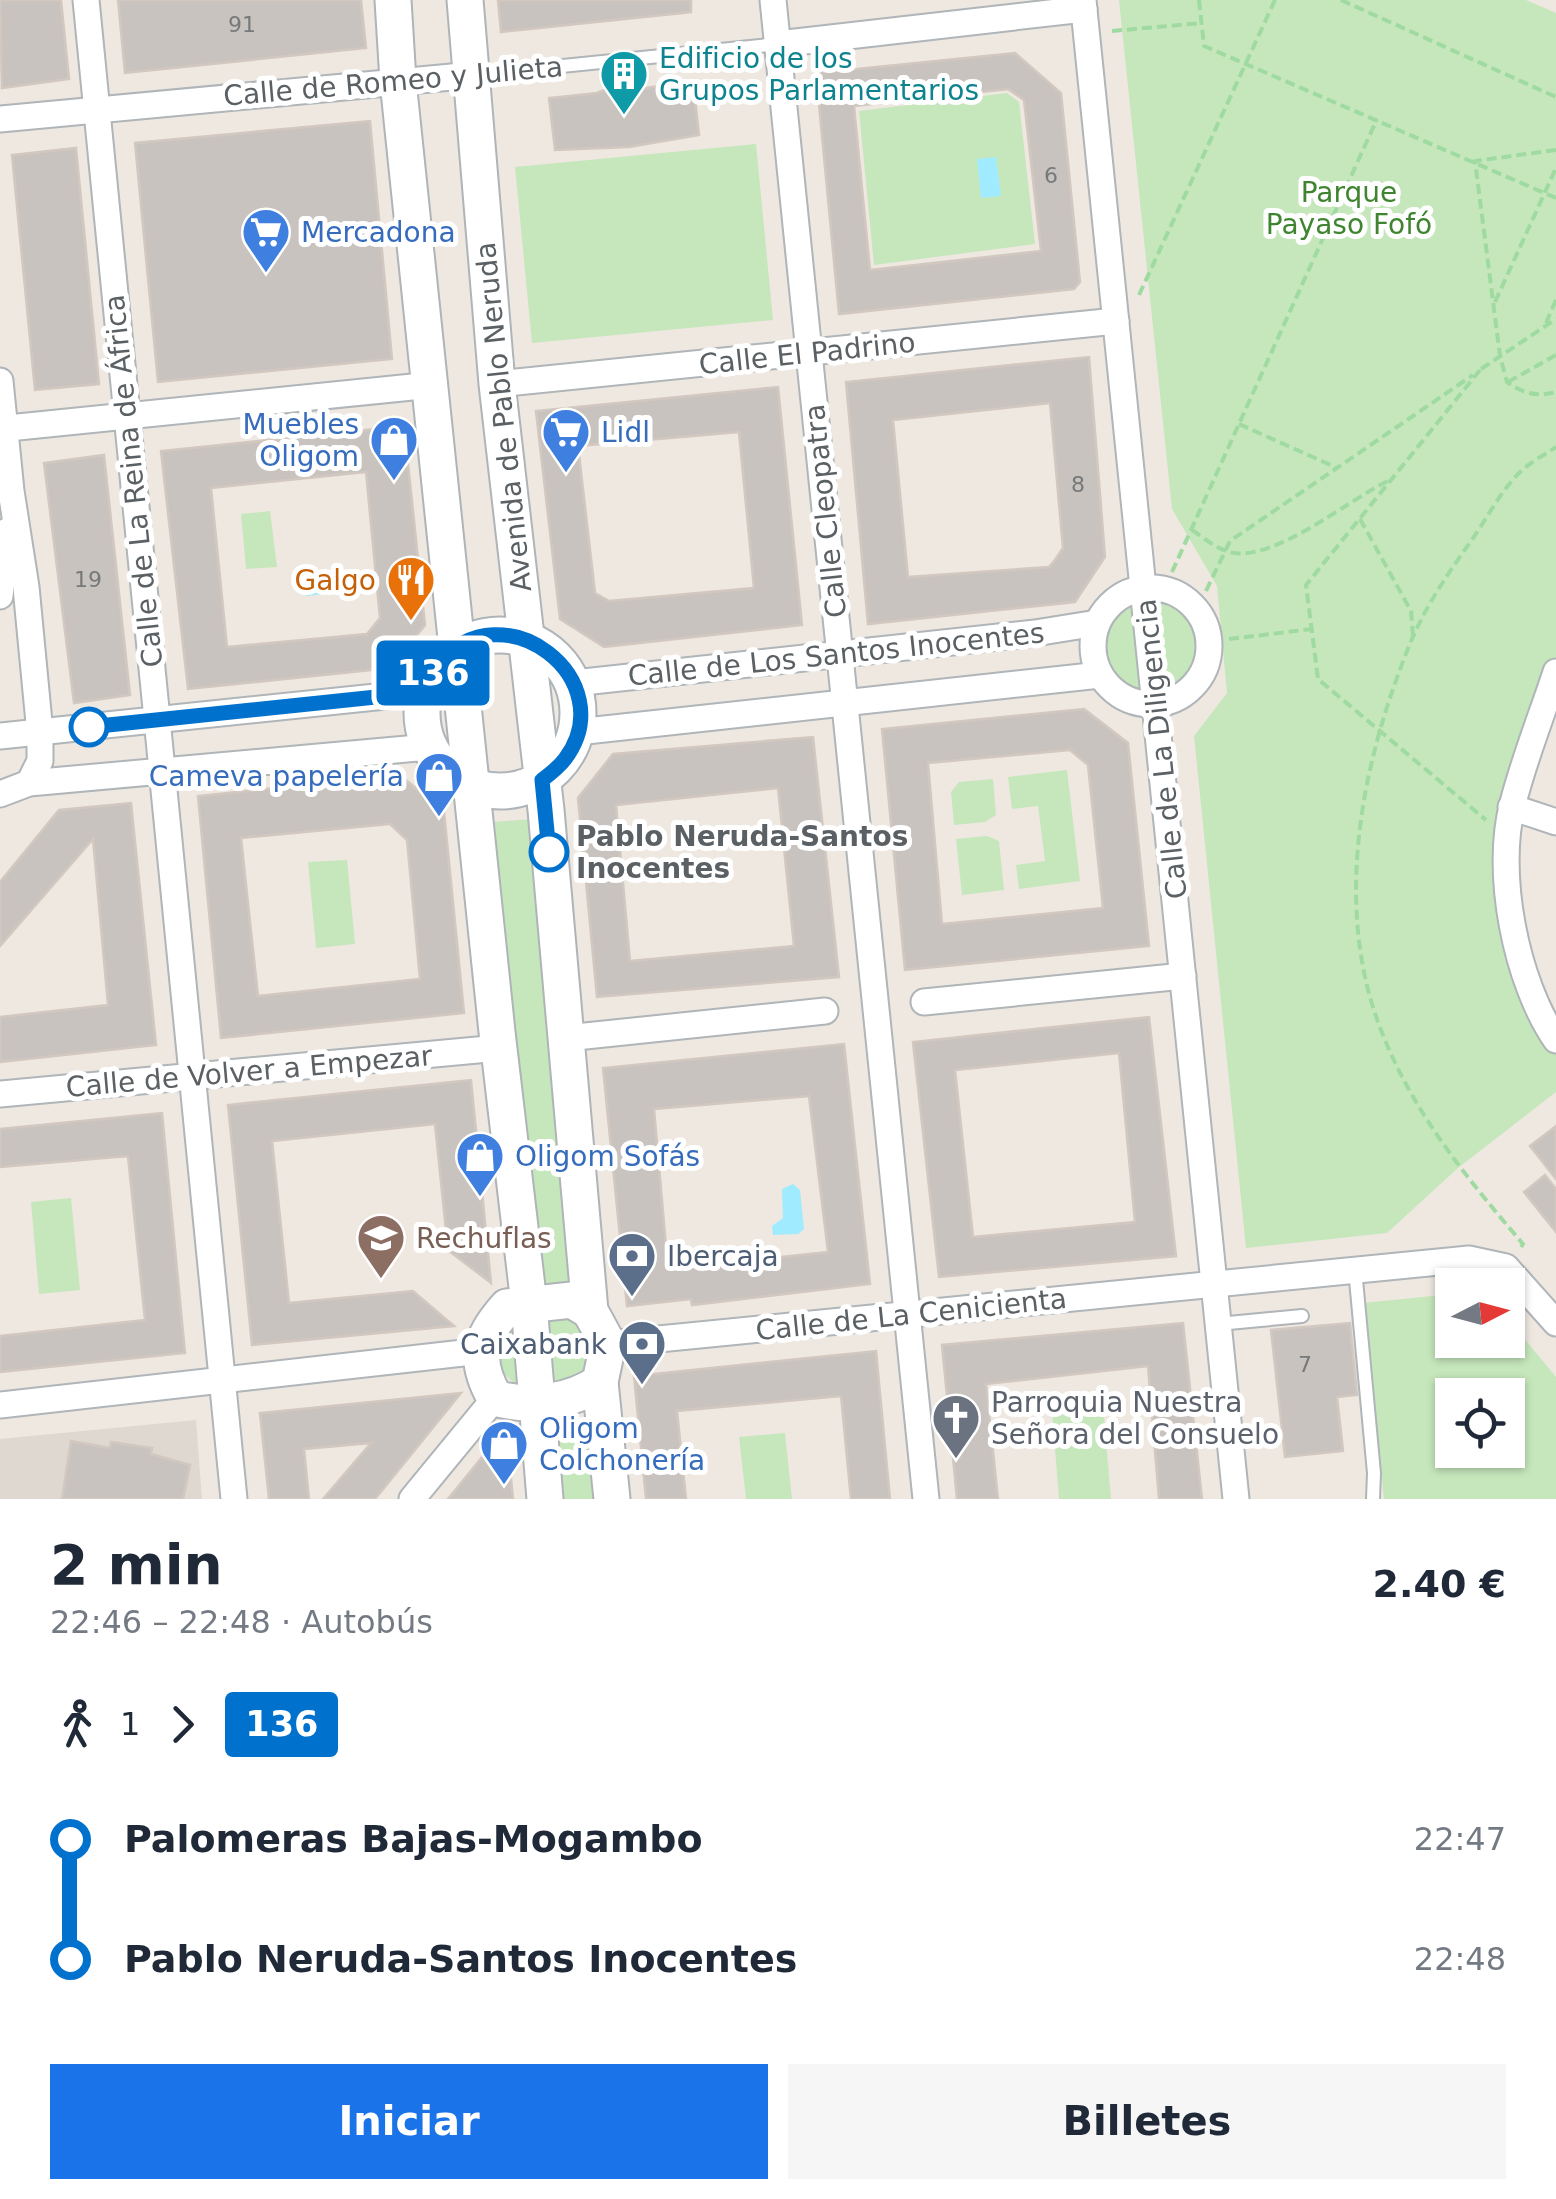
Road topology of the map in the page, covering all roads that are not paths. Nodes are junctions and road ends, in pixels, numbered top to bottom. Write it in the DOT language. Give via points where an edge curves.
graph roads {
  1 [pos="86,0"];
  2 [pos="393,0"];
  3 [pos="466,0"];
  4 [pos="773,0"];
  5 [pos="1083,5"];
  6 [pos="778,44"];
  7 [pos="473,74"];
  8 [pos="398,81"];
  9 [pos="94,110"];
  10 [pos="0,119"];
  11 [pos="1116,321"];
  12 [pos="809,352"];
  13 [pos="0,381"];
  14 [pos="497,384"];
  15 [pos="432,385"];
  16 [pos="128,415"];
  17 [pos="18,428"];
  18 [pos="11,492"];
  19 [pos="1145,588"];
  20 [pos="0,596"];
  21 [pos="1098,623"];
  22 [pos="525,638"];
  23 [pos="458,646"];
  24 [pos="840,652"];
  25 [pos="1556,672"];
  26 [pos="1100,675"];
  27 [pos="574,684"];
  28 [pos="424,692"];
  29 [pos="845,703"];
  30 [pos="1155,705"];
  31 [pos="156,720"];
  32 [pos="578,732"];
  33 [pos="40,733"];
  34 [pos="0,736"];
  35 [pos="429,747"];
  36 [pos="163,771"];
  37 [pos="542,780"];
  38 [pos="28,783"];
  39 [pos="474,788"];
  40 [pos="0,794"];
  41 [pos="1512,807"];
  42 [pos="1556,822"];
  43 [pos="1183,976"];
  44 [pos="924,1002"];
  45 [pos="825,1011"];
  46 [pos="566,1038"];
  47 [pos="1556,1040"];
  48 [pos="499,1048"];
  49 [pos="192,1076"];
  50 [pos="0,1094"];
  51 [pos="1356,1270"];
  52 [pos="1214,1282"];
  53 [pos="529,1304"];
  54 [pos="590,1311"];
  55 [pos="907,1315"];
  56 [pos="1302,1316"];
  57 [pos="1556,1323"];
  58 [pos="1218,1324"];
  59 [pos="608,1344"];
  60 [pos="481,1351"];
  61 [pos="223,1382"];
  62 [pos="600,1382"];
  63 [pos="495,1398"];
  64 [pos="536,1401"];
  65 [pos="0,1405"];
  66 [pos="234,1499"];
  67 [pos="412,1499"];
  68 [pos="545,1499"];
  69 [pos="612,1499"];
  70 [pos="926,1499"];
  71 [pos="1236,1499"];
  72 [pos="1373,1499"];
  1 -- 9 [label="street, Calle de La Reina de África"];
  2 -- 8 [label="main road"];
  3 -- 7 [label="main road, Avenida de Pablo Neruda"];
  4 -- 6 [label="street, Calle Cleopatra"];
  5 -- 6 [label="street, Calle de Romeo y Julieta"];
  5 -- 11 [label="street, Calle de La Diligencia"];
  6 -- 7 [label="lane, Calle de Romeo y Julieta"];
  6 -- 12 [label="street, Calle Cleopatra"];
  7 -- 8 [label="street, Calle de Romeo y Julieta"];
  7 -- 14 [label="main road, Avenida de Pablo Neruda"];
  8 -- 9 [label="street, Calle de Romeo y Julieta"];
  8 -- 15 [label="main road"];
  9 -- 10 [label="street, Calle de Romeo y Julieta"];
  9 -- 16 [label="street, Calle de La Reina de África"];
  11 -- 12 [label="street, Calle El Padrino"];
  11 -- 19 [label="street, Calle de La Diligencia"];
  12 -- 14 [label="street, Calle El Padrino"];
  12 -- 24 [label="street, Calle Cleopatra"];
  13 -- 18 [label="street"];
  14 -- 22 [label="main road, Avenida de Pablo Neruda"];
  15 -- 16 [label="street"];
  15 -- 23 [label="main road"];
  16 -- 17 [label="street"];
  16 -- 31 [label="street, Calle de La Reina de África"];
  18 -- 20 [label="street"];
  18 -- 33 [label="street"];
  19 -- 21 [label="street" via="1117,599"];
  19 -- 30 [label="street, Calle de La Diligencia"];
  19 -- 30 [label="street" via="1181,595 1195,607 1210,641 1202,677 1173,701"];
  21 -- 24 [label="street, Calle de Los Santos Inocentes"];
  21 -- 26 [label="street" via="1093,640"];
  22 -- 23 [label="main road" via="492,634"];
  22 -- 27 [label="main road" via="556,656"];
  22 -- 37 [label="main road, Avenida de Pablo Neruda"];
  23 -- 28 [label="main road" via="437,665"];
  23 -- 39 [label="main road"];
  24 -- 27 [label="street, Calle de Los Santos Inocentes"];
  24 -- 29 [label="street, Calle Cleopatra"];
  25 -- 41 [label="street"];
  26 -- 29 [label="street, Calle de Los Santos Inocentes"];
  26 -- 30 [label="street" via="1123,698"];
  27 -- 32 [label="main road"];
  28 -- 31 [label="street"];
  28 -- 35 [label="main road" via="421,720"];
  29 -- 32 [label="street, Calle de Los Santos Inocentes"];
  29 -- 55 [label="street, Calle Cleopatra"];
  30 -- 43 [label="street, Calle de La Diligencia"];
  31 -- 33 [label="street"];
  31 -- 36 [label="street, Calle de La Reina de África"];
  32 -- 37 [label="main road" via="566,758"];
  33 -- 34 [label="street"];
  33 -- 38 [label="street" via="40,761"];
  35 -- 36 [label="street"];
  35 -- 39 [label="main road" via="445,770"];
  36 -- 38 [label="street"];
  36 -- 49 [label="street, Calle de La Reina de África"];
  37 -- 39 [label="main road" via="509,792"];
  37 -- 46 [label="main road, Avenida de Pablo Neruda"];
  38 -- 40 [label="street"];
  39 -- 48 [label="main road"];
  41 -- 42 [label="street"];
  41 -- 47 [label="street" via="1508,901 1516,946"];
  43 -- 44 [label="street"];
  43 -- 52 [label="street, Calle de La Diligencia"];
  45 -- 46 [label="street"];
  46 -- 54 [label="main road, Avenida de Pablo Neruda"];
  48 -- 49 [label="street, Calle de Volver a Empezar"];
  48 -- 53 [label="main road"];
  49 -- 50 [label="street, Calle de Volver a Empezar"];
  49 -- 61 [label="street, Calle de La Reina de África"];
  51 -- 52 [label="street, Calle de La Cenicienta"];
  51 -- 57 [label="street, Calle de La Cenicienta" via="1470,1258 1506,1267"];
  51 -- 72 [label="lane"];
  52 -- 55 [label="street, Calle de La Cenicienta"];
  52 -- 58 [label="street, Calle de La Diligencia"];
  53 -- 54 [label="main road" via="572,1300"];
  53 -- 60 [label="main road" via="507,1307 488,1328"];
  53 -- 64 [label="main road"];
  54 -- 59 [label="main road, Avenida de Pablo Neruda"];
  55 -- 59 [label="street, Calle de La Cenicienta"];
  55 -- 70 [label="street, Calle Cleopatra"];
  56 -- 58 [label="lane"];
  58 -- 71 [label="street, Calle de La Diligencia"];
  59 -- 62 [label="main road"];
  60 -- 61 [label="street"];
  60 -- 63 [label="main road"];
  61 -- 65 [label="street"];
  61 -- 66 [label="street, Calle de La Reina de África"];
  62 -- 64 [label="main road" via="582,1396"];
  62 -- 69 [label="main road"];
  63 -- 64 [label="main road"];
  63 -- 67 [label="street"];
  64 -- 68 [label="main road"];
}
